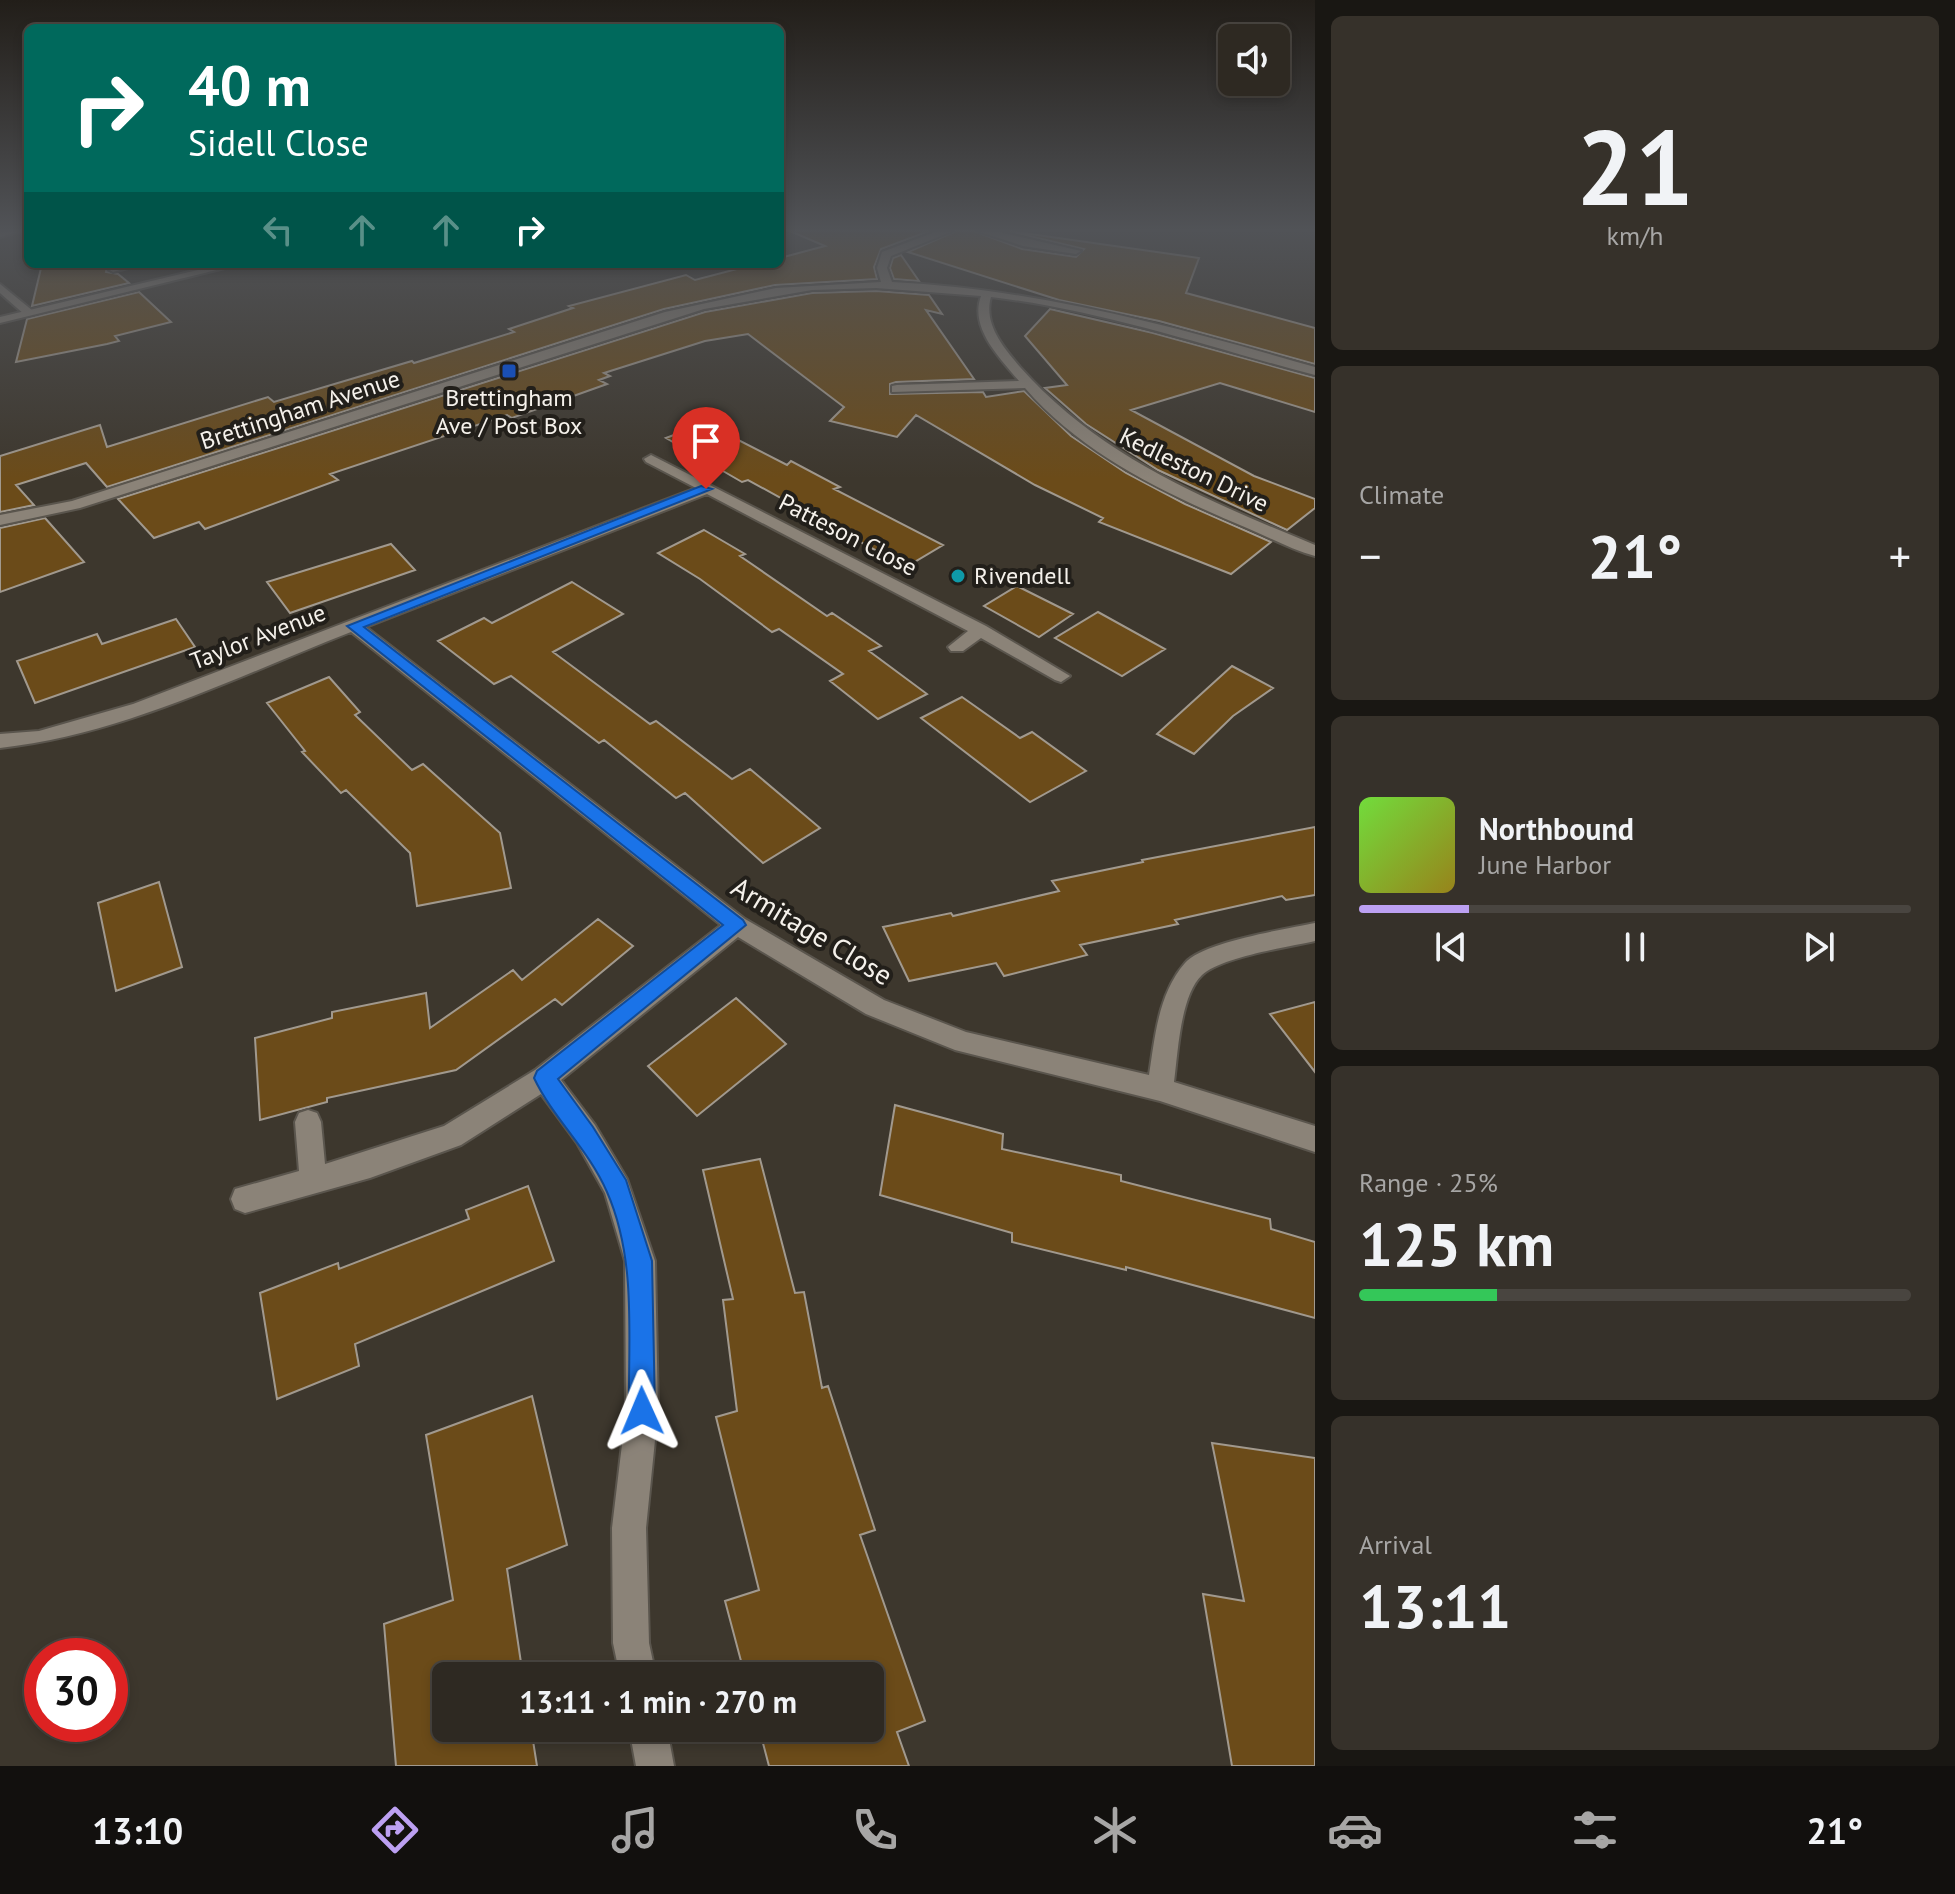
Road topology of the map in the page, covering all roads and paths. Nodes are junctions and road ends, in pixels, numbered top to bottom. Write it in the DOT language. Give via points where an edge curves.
graph roads {
  1 [pos="27,313"];
  2 [pos="677,313"];
  3 [pos="981,313"];
  4 [pos="1100,313"];
  5 [pos="0,320"];
  6 [pos="1315,371"];
  7 [pos="1027,384"];
  8 [pos="897,389"];
  9 [pos="651,459"];
  10 [pos="706,489"];
  11 [pos="0,520"];
  12 [pos="1315,551"];
  13 [pos="354,626"];
  14 [pos="980,630"];
  15 [pos="957,647"];
  16 [pos="1061,676"];
  17 [pos="0,741"];
  18 [pos="737,925"];
  19 [pos="1315,932"];
  20 [pos="544,1078"];
  21 [pos="1160,1089"];
  22 [pos="308,1122"];
  23 [pos="1315,1139"];
  24 [pos="313,1180"];
  25 [pos="245,1199"];
  26 [pos="635,1662"];
  27 [pos="651,1742"];
  28 [pos="655,1766"];
  1 -- 5 [label="street"];
  2 -- 11 [label="street, Brettingham Avenue" via="75,505"];
  3 -- 7 [label="street, Kedleston Drive"];
  4 -- 6 [label="street, Brettingham Avenue"];
  7 -- 8 [label="street"];
  7 -- 12 [label="street, Kedleston Drive" via="1072,429 1125,464"];
  9 -- 10 [label="street, Patteson Close"];
  10 -- 13 [label="street, Taylor Avenue"];
  10 -- 14 [label="street, Patteson Close"];
  13 -- 17 [label="street, Taylor Avenue" via="140,708 39,737"];
  13 -- 18 [label="street, Armitage Close"];
  14 -- 15 [label="street"];
  14 -- 16 [label="street, Patteson Close"];
  18 -- 20 [label="street"];
  18 -- 21 [label="street, Armitage Close" via="875,1007 964,1042"];
  19 -- 21 [label="street" via="1240,947 1194,968 1171,1011"];
  20 -- 24 [label="street" via="452,1136"];
  20 -- 26 [label="street" via="586,1134 617,1188 640,1261 642,1411 629,1528"];
  21 -- 23 [label="street, Armitage Close"];
  22 -- 24 [label="street"];
  24 -- 25 [label="street"];
  27 -- 28 [label="street"];
}
